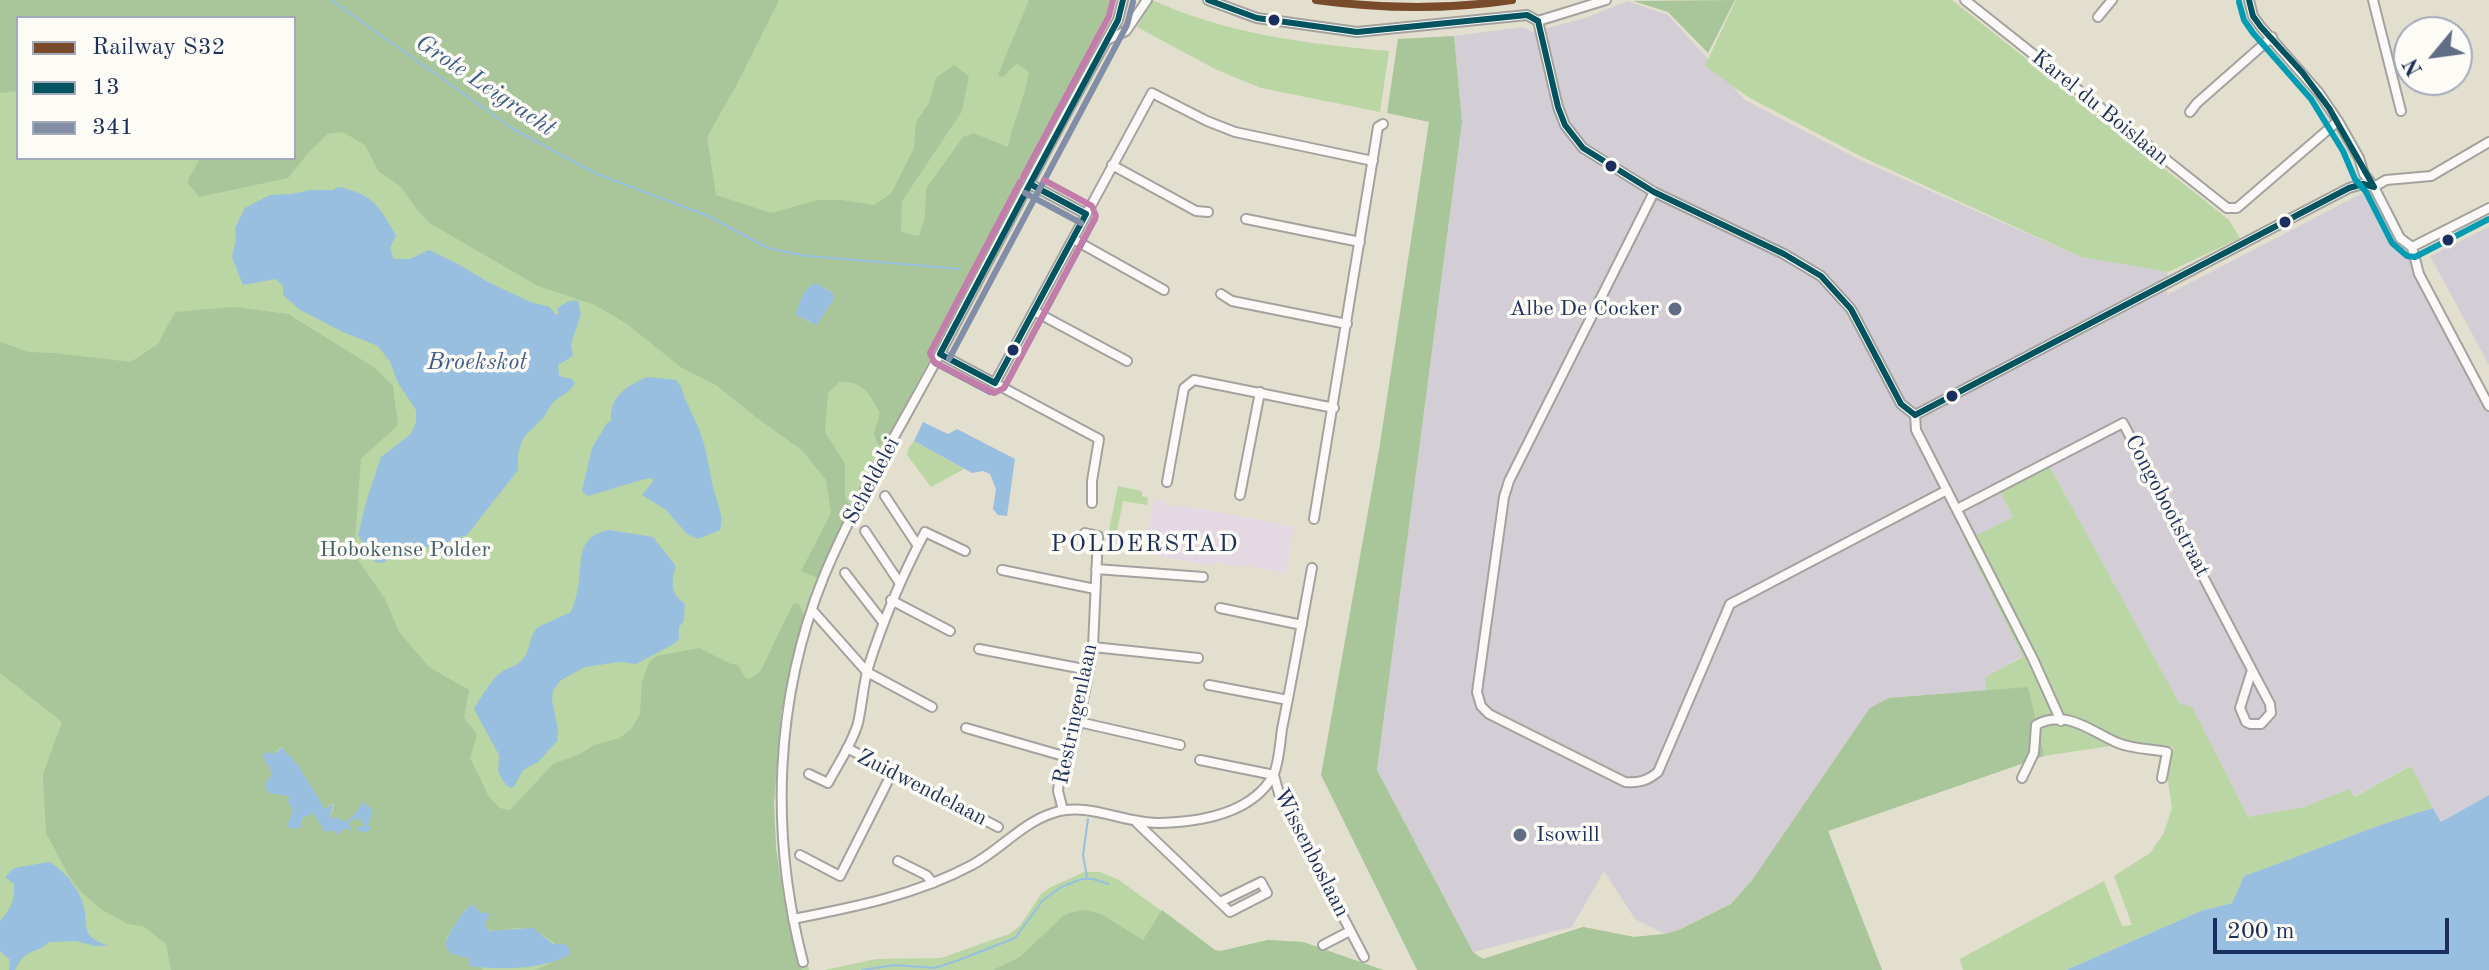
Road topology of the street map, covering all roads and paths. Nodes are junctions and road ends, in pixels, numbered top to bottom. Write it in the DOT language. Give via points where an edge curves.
graph roads {
  1 [pos="1123,0"];
  2 [pos="1147,0"];
  3 [pos="1208,0"];
  4 [pos="1606,0"];
  5 [pos="2112,0"];
  6 [pos="2249,0"];
  7 [pos="2373,0"];
  8 [pos="1970,2"];
  9 [pos="2098,17"];
  10 [pos="1538,21"];
  11 [pos="2272,37"];
  12 [pos="1106,40"];
  13 [pos="2401,111"];
  14 [pos="2190,112"];
  15 [pos="2338,121"];
  16 [pos="1383,124"];
  17 [pos="2489,142"];
  18 [pos="1373,161"];
  19 [pos="1112,165"];
  20 [pos="1030,184"];
  21 [pos="2374,187"];
  22 [pos="1654,192"];
  23 [pos="2489,208"];
  24 [pos="1208,212"];
  25 [pos="1086,214"];
  26 [pos="1246,219"];
  27 [pos="1073,239"];
  28 [pos="1360,242"];
  29 [pos="2412,247"];
  30 [pos="1164,290"];
  31 [pos="1221,294"];
  32 [pos="1034,311"];
  33 [pos="1347,324"];
  34 [pos="940,354"];
  35 [pos="1127,361"];
  36 [pos="995,383"];
  37 [pos="1260,392"];
  38 [pos="2489,406"];
  39 [pos="1334,408"];
  40 [pos="1915,415"];
  41 [pos="1167,482"];
  42 [pos="1947,490"];
  43 [pos="1240,495"];
  44 [pos="885,496"];
  45 [pos="1092,503"];
  46 [pos="1957,509"];
  47 [pos="1314,519"];
  48 [pos="865,531"];
  49 [pos="1085,533"];
  50 [pos="918,546"];
  51 [pos="965,551"];
  52 [pos="1312,568"];
  53 [pos="1096,569"];
  54 [pos="1002,570"];
  55 [pos="845,573"];
  56 [pos="1203,577"];
  57 [pos="899,582"];
  58 [pos="1095,589"];
  59 [pos="891,600"];
  60 [pos="1220,608"];
  61 [pos="812,610"];
  62 [pos="883,622"];
  63 [pos="1302,625"];
  64 [pos="950,631"];
  65 [pos="1093,647"];
  66 [pos="979,649"];
  67 [pos="1198,658"];
  68 [pos="1089,670"];
  69 [pos="2252,670"];
  70 [pos="867,672"];
  71 [pos="1209,685"];
  72 [pos="1288,700"];
  73 [pos="932,707"];
  74 [pos="2061,721"];
  75 [pos="1079,722"];
  76 [pos="966,728"];
  77 [pos="1180,745"];
  78 [pos="847,748"];
  79 [pos="1067,757"];
  80 [pos="1200,760"];
  81 [pos="892,773"];
  82 [pos="809,774"];
  83 [pos="1274,775"];
  84 [pos="2022,778"];
  85 [pos="2162,778"];
  86 [pos="1063,810"];
  87 [pos="1136,822"];
  88 [pos="1168,823"];
  89 [pos="998,827"];
  90 [pos="1160,844"];
  91 [pos="800,855"];
  92 [pos="898,861"];
  93 [pos="933,883"];
  94 [pos="1220,902"];
  95 [pos="793,919"];
  96 [pos="1350,931"];
  97 [pos="1323,945"];
  98 [pos="1364,957"];
  99 [pos="803,962"];
  1 -- 12 [label="street, Scheldelei"];
  2 -- 12 [label="street, Scheldelei" via="1126,31"];
  3 -- 10 [label="street" via="1257,18 1357,32 1527,15"];
  4 -- 10 [label="street"];
  5 -- 9 [label="street"];
  6 -- 11 [label="street" via="2253,16"];
  7 -- 13 [label="street"];
  8 -- 15 [label="street, Karel du Boislaan" via="2227,208 2237,208"];
  10 -- 22 [label="street" via="1558,107 1572,136 1595,157"];
  11 -- 14 [label="street"];
  11 -- 15 [label="street"];
  12 -- 20 [label="street, Scheldelei"];
  15 -- 21 [label="street"];
  16 -- 18 [label="street" via="1378,127"];
  17 -- 21 [label="street" via="2431,176 2386,180"];
  18 -- 19 [label="street" via="1235,132 1152,93"];
  18 -- 28 [label="street"];
  19 -- 24 [label="street" via="1196,211"];
  19 -- 25 [label="street"];
  20 -- 25 [label="street"];
  20 -- 34 [label="street, Scheldelei"];
  21 -- 29 [label="street" via="2400,238"];
  21 -- 40 [label="street" via="2349,188"];
  22 -- 40 [label="street" via="1821,276 1851,309 1901,404"];
  22 -- 42 [label="street" via="1509,481 1477,692 1481,706 1625,782 1650,779 1658,772 1730,604"];
  23 -- 29 [label="street"];
  25 -- 27 [label="street"];
  26 -- 28 [label="street"];
  27 -- 30 [label="street"];
  27 -- 32 [label="street"];
  28 -- 33 [label="street"];
  29 -- 38 [label="street" via="2419,274"];
  31 -- 33 [label="street" via="1232,301"];
  32 -- 35 [label="street"];
  32 -- 36 [label="street"];
  33 -- 39 [label="street"];
  34 -- 36 [label="street"];
  34 -- 61 [label="street, Scheldelei" via="831,560"];
  36 -- 45 [label="street" via="1099,439"];
  37 -- 39 [label="street"];
  37 -- 41 [label="street" via="1194,380 1184,388"];
  37 -- 43 [label="street"];
  39 -- 47 [label="street"];
  40 -- 42 [label="street" via="1916,430"];
  42 -- 46 [label="street"];
  44 -- 50 [label="street"];
  46 -- 69 [label="street, Congobootstraat" via="2123,423"];
  46 -- 74 [label="street"];
  48 -- 57 [label="street"];
  49 -- 53 [label="street, Restringenlaan" via="1098,536"];
  50 -- 51 [label="street" via="925,532"];
  50 -- 57 [label="street, Zuidwendelaan"];
  52 -- 63 [label="street"];
  53 -- 56 [label="street"];
  53 -- 58 [label="street, Restringenlaan"];
  54 -- 58 [label="street"];
  55 -- 62 [label="street"];
  57 -- 59 [label="street, Zuidwendelaan"];
  58 -- 65 [label="street, Restringenlaan"];
  59 -- 62 [label="street, Zuidwendelaan"];
  59 -- 64 [label="street"];
  60 -- 63 [label="street"];
  61 -- 70 [label="street"];
  61 -- 95 [label="street, Scheldelei" via="791,691 783,755 781,836"];
  62 -- 70 [label="street, Zuidwendelaan"];
  63 -- 72 [label="street"];
  65 -- 67 [label="street"];
  65 -- 68 [label="street, Restringenlaan"];
  66 -- 68 [label="street"];
  68 -- 75 [label="street, Restringenlaan"];
  69 -- 69 [label="street, Congobootstraat" via="2240,708 2246,722 2254,725 2271,713"];
  70 -- 73 [label="street"];
  70 -- 78 [label="street, Zuidwendelaan"];
  71 -- 72 [label="street"];
  72 -- 83 [label="street"];
  74 -- 84 [label="street" via="2036,725 2034,753"];
  74 -- 85 [label="street" via="2081,723 2120,744 2167,752"];
  75 -- 77 [label="street"];
  75 -- 79 [label="street, Restringenlaan"];
  76 -- 79 [label="street"];
  78 -- 81 [label="street, Zuidwendelaan"];
  78 -- 82 [label="street, Zuidwendelaan" via="828,783"];
  79 -- 86 [label="street, Restringenlaan" via="1058,786"];
  80 -- 83 [label="street"];
  81 -- 89 [label="street, Zuidwendelaan"];
  81 -- 91 [label="street" via="840,876"];
  83 -- 88 [label="street" via="1235,809"];
  83 -- 96 [label="street, Wissenboslaan"];
  86 -- 87 [label="street" via="1091,810"];
  86 -- 93 [label="street"];
  87 -- 88 [label="street"];
  87 -- 90 [label="street"];
  88 -- 90 [label="street"];
  90 -- 94 [label="street"];
  92 -- 93 [label="street"];
  93 -- 95 [label="street" via="873,903"];
  94 -- 94 [label="street" via="1230,912 1267,893 1261,882"];
  95 -- 99 [label="street, Scheldelei"];
  96 -- 97 [label="street, Wissenboslaan"];
  96 -- 98 [label="street, Wissenboslaan"];
}
